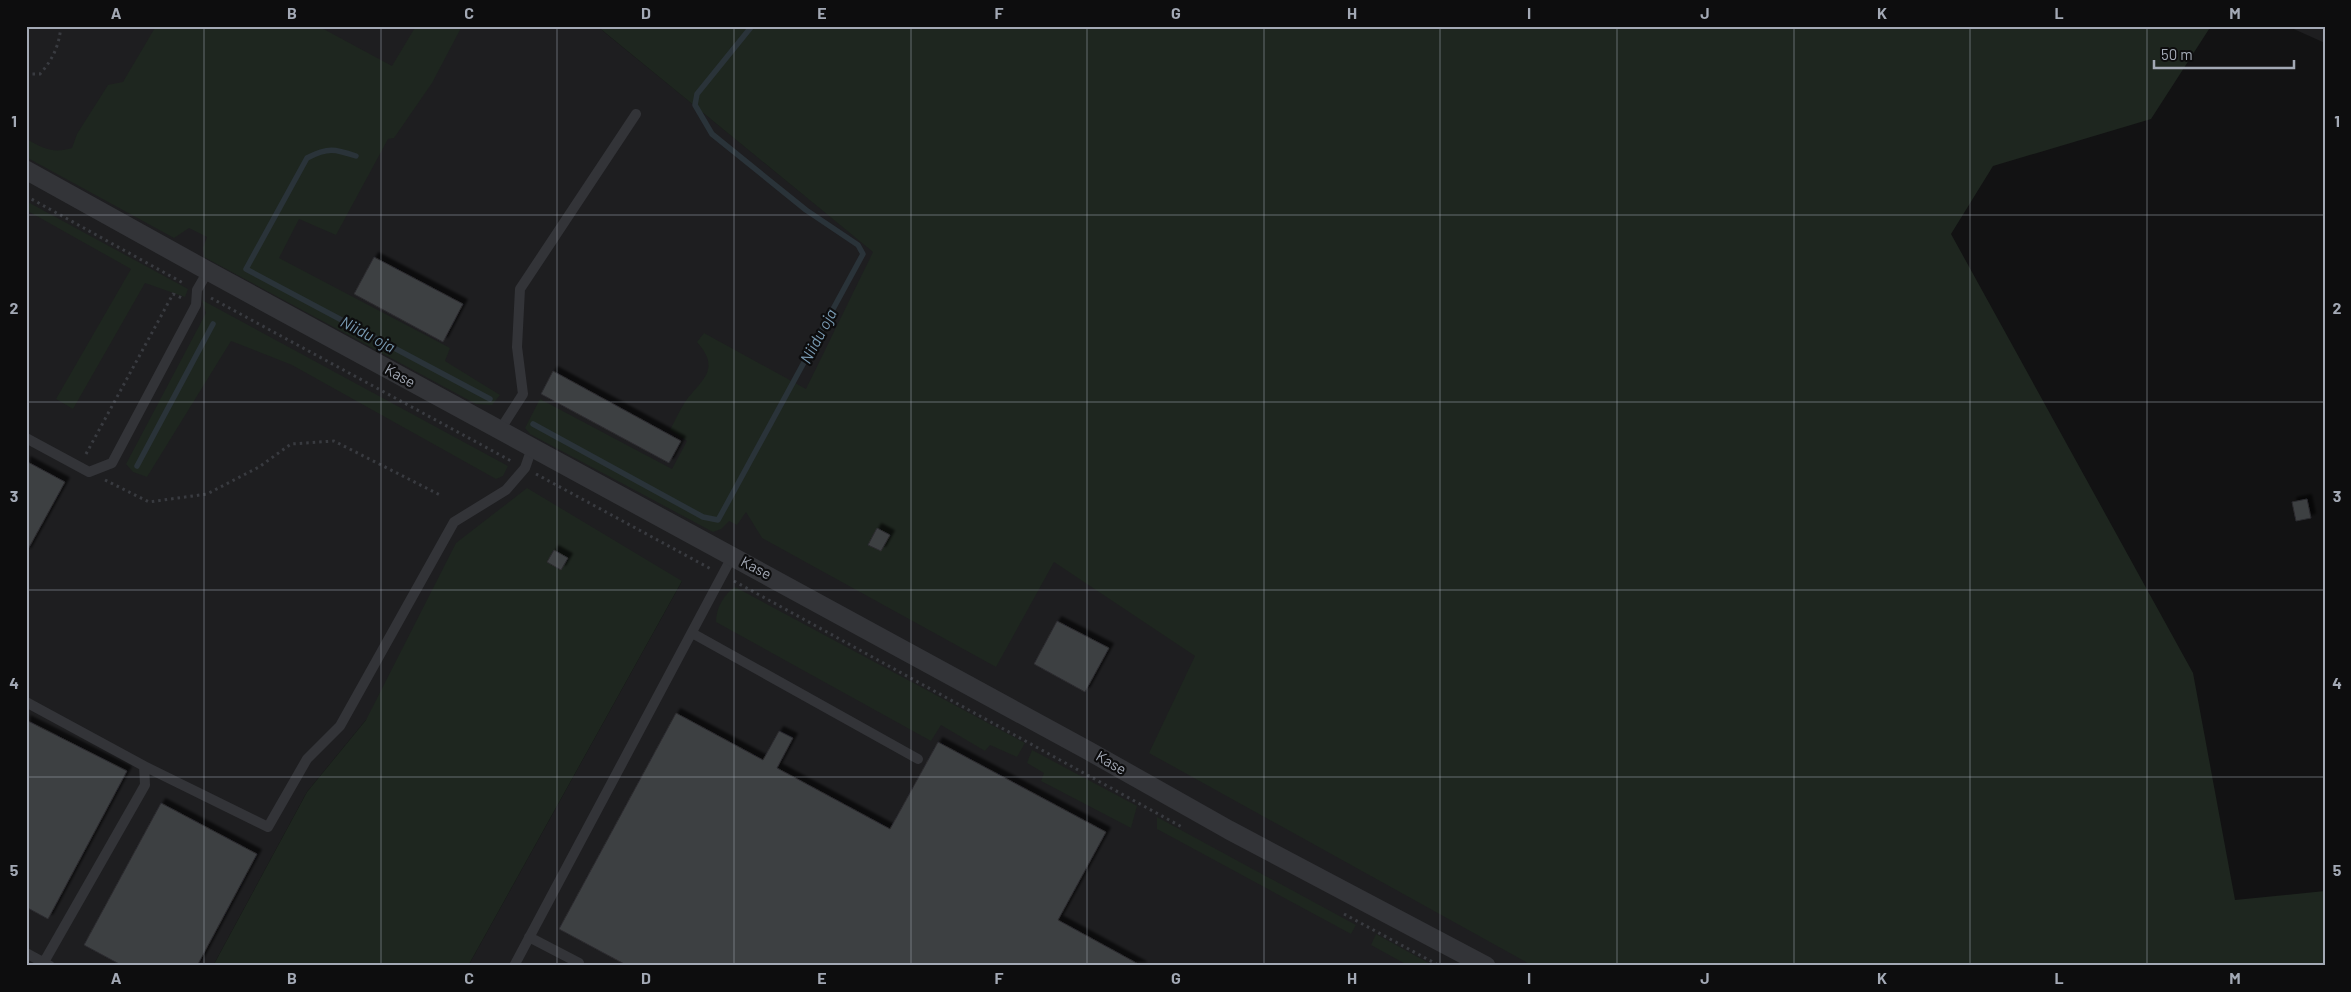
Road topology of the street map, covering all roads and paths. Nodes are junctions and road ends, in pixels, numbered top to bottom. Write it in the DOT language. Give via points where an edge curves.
graph roads {
  1 [pos="60,26"];
  2 [pos="26,74"];
  3 [pos="636,114"];
  4 [pos="26,170"];
  5 [pos="208,272"];
  6 [pos="189,293"];
  7 [pos="500,430"];
  8 [pos="26,438"];
  9 [pos="532,448"];
  10 [pos="84,457"];
  11 [pos="89,472"];
  12 [pos="442,496"];
  13 [pos="733,556"];
  14 [pos="692,634"];
  15 [pos="26,702"];
  16 [pos="918,759"];
  17 [pos="144,766"];
  18 [pos="529,937"];
  19 [pos="26,953"];
  20 [pos="47,964"];
  21 [pos="579,964"];
  22 [pos="514,966"];
  23 [pos="1486,966"];
  1 -- 2 [label="path" via="60,40 52,60 40,74"];
  3 -- 7 [label="lane" via="520,289 517,347 523,394"];
  4 -- 5 [label="street, Kase"];
  5 -- 7 [label="street, Kase"];
  5 -- 11 [label="lane" via="197,290 196,305 112,463"];
  6 -- 10 [label="path" via="186,300 173,294"];
  7 -- 9 [label="street, Kase"];
  8 -- 11 [label="lane"];
  9 -- 13 [label="street, Kase"];
  9 -- 17 [label="lane" via="525,468 506,490 454,522 340,726 307,759 268,827"];
  11 -- 12 [label="path" via="149,502 207,494 259,467 291,444 334,442"];
  13 -- 14 [label="lane"];
  13 -- 23 [label="street, Kase" via="1229,830"];
  14 -- 16 [label="lane"];
  14 -- 18 [label="lane"];
  15 -- 17 [label="lane"];
  17 -- 20 [label="lane" via="145,784"];
  18 -- 21 [label="lane"];
  18 -- 22 [label="lane"];
  19 -- 20 [label="lane"];
}
